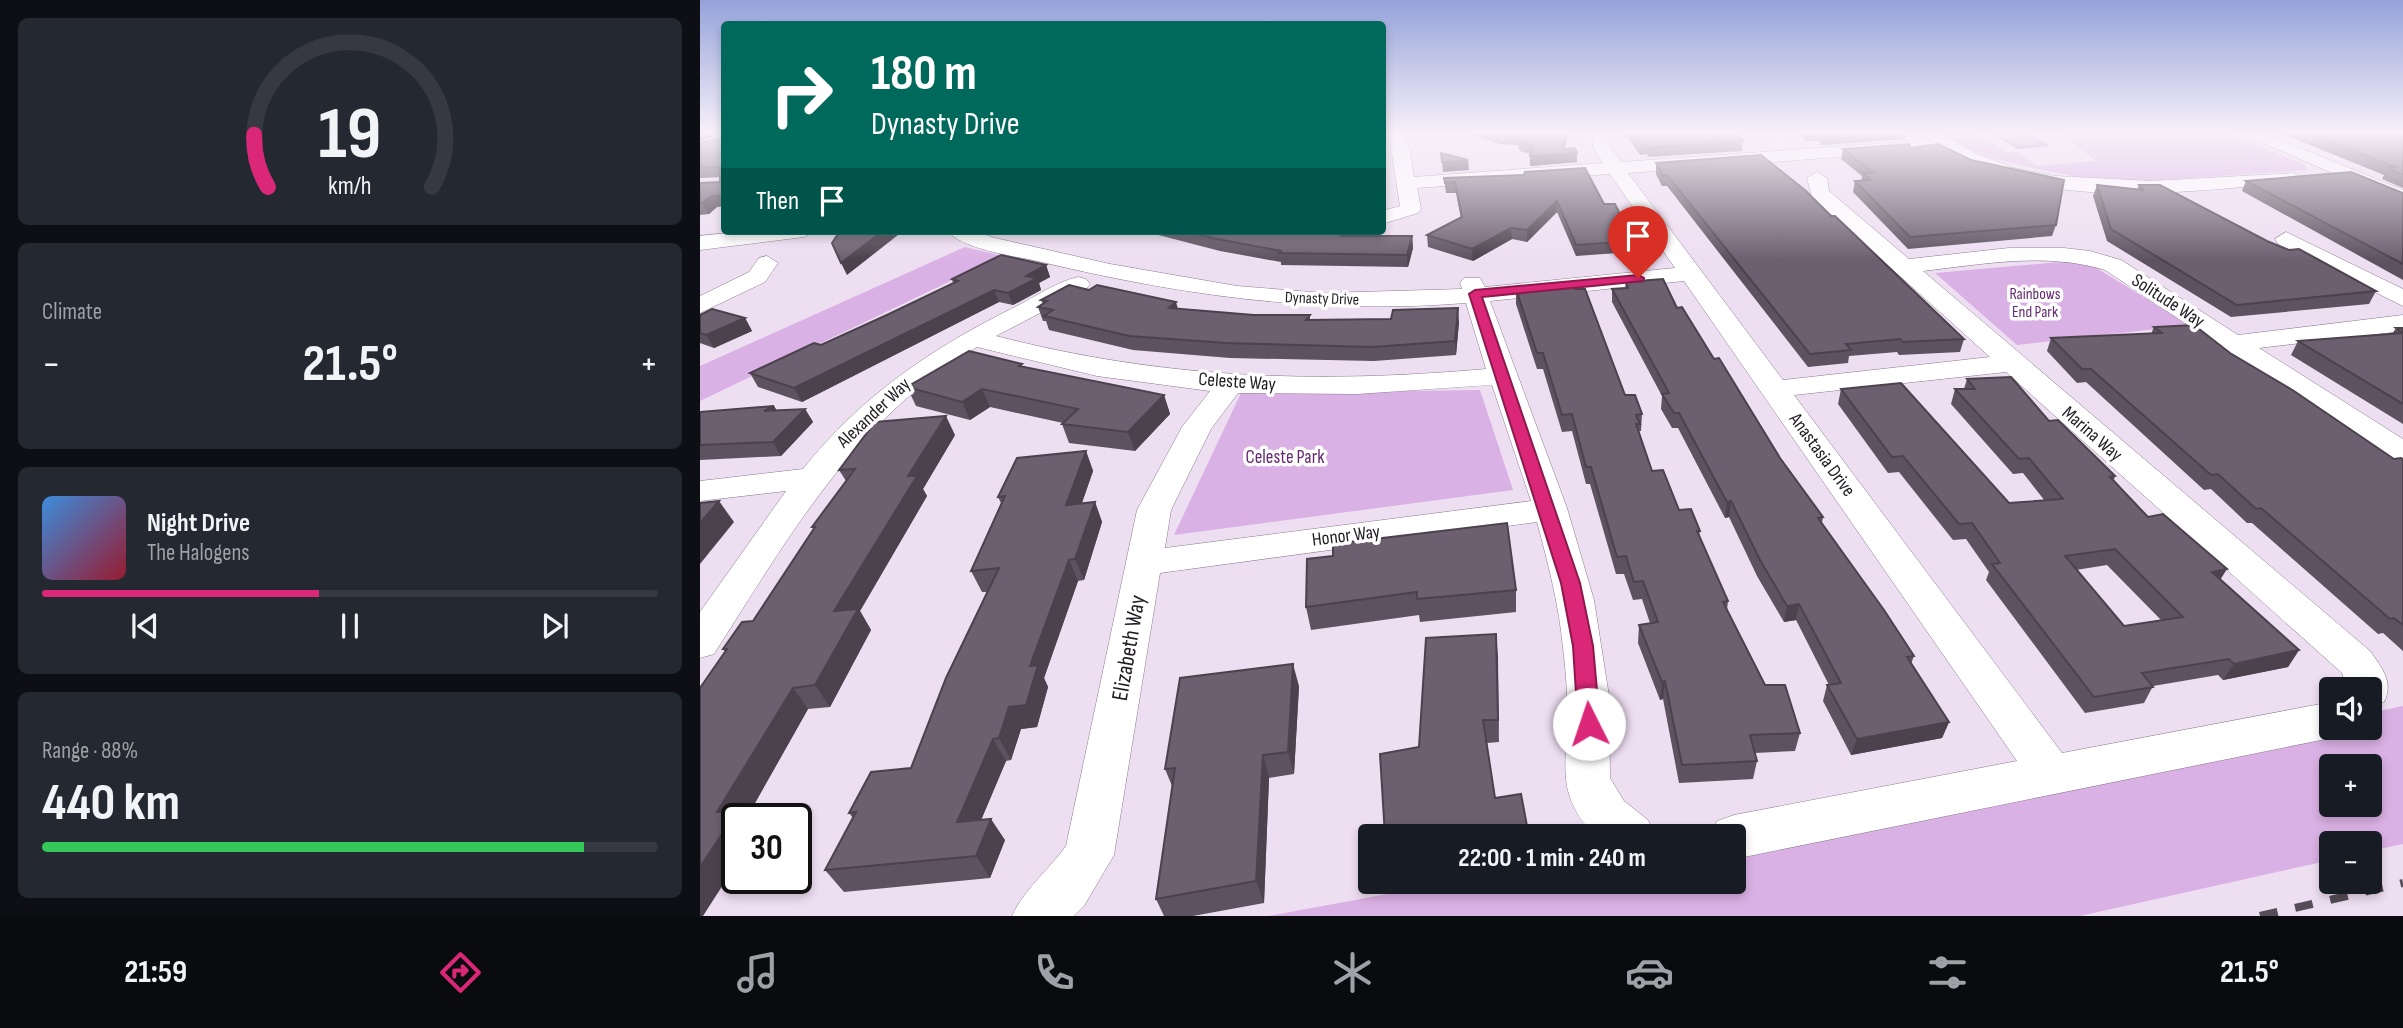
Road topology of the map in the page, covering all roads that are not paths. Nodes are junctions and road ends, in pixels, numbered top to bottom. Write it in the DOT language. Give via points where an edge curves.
graph roads {
  1 [pos="1406,175"];
  2 [pos="1531,175"];
  3 [pos="1620,175"];
  4 [pos="2032,175"];
  5 [pos="2323,175"];
  6 [pos="2349,175"];
  7 [pos="1816,178"];
  8 [pos="1408,183"];
  9 [pos="2403,197"];
  10 [pos="1386,217"];
  11 [pos="721,229"];
  12 [pos="700,230"];
  13 [pos="769,235"];
  14 [pos="968,235"];
  15 [pos="1007,235"];
  16 [pos="2286,239"];
  17 [pos="700,243"];
  18 [pos="767,263"];
  19 [pos="1111,266"];
  20 [pos="1902,267"];
  21 [pos="1690,269"];
  22 [pos="1474,289"];
  23 [pos="2403,299"];
  24 [pos="700,306"];
  25 [pos="2403,323"];
  26 [pos="975,339"];
  27 [pos="2234,343"];
  28 [pos="2011,363"];
  29 [pos="1502,376"];
  30 [pos="1232,382"];
  31 [pos="1774,389"];
  32 [pos="2403,453"];
  33 [pos="812,478"];
  34 [pos="700,491"];
  35 [pos="1548,510"];
  36 [pos="1144,563"];
  37 [pos="700,643"];
  38 [pos="2366,677"];
  39 [pos="2319,721"];
  40 [pos="2052,775"];
  41 [pos="1614,824"];
  42 [pos="1746,835"];
  43 [pos="1038,916"];
  1 -- 8 [label="street"];
  2 -- 8 [label="street"];
  3 -- 21 [label="street, Anastasia Drive"];
  4 -- 5 [label="street" via="2153,188"];
  6 -- 9 [label="street"];
  7 -- 20 [label="street, Marina Way" via="1819,193"];
  8 -- 10 [label="street" via="1411,209"];
  11 -- 12 [label="street"];
  13 -- 17 [label="street"];
  14 -- 19 [label="street, Dynasty Drive"];
  15 -- 19 [label="street, Dynasty Drive"];
  16 -- 23 [label="street"];
  18 -- 24 [label="street" via="757,277"];
  19 -- 22 [label="street, Dynasty Drive" via="1227,293 1323,300 1389,300"];
  19 -- 26 [label="street, Alexander Way"];
  20 -- 27 [label="street, Solitude Way" via="2061,252 2091,256 2113,265"];
  20 -- 28 [label="street, Marina Way"];
  21 -- 22 [label="street, Dynasty Drive"];
  21 -- 31 [label="street, Anastasia Drive"];
  22 -- 29 [label="street"];
  25 -- 27 [label="street"];
  26 -- 30 [label="street, Celeste Way" via="1116,371"];
  26 -- 33 [label="street, Alexander Way" via="936,360 885,399 841,440"];
  27 -- 32 [label="street, Solitude Way"];
  28 -- 31 [label="street"];
  28 -- 38 [label="street, Marina Way" via="2356,662"];
  29 -- 30 [label="street, Celeste Way" via="1429,383"];
  29 -- 35 [label="street"];
  30 -- 36 [label="street, Elizabeth Way" via="1197,427 1154,510"];
  31 -- 40 [label="street, Anastasia Drive"];
  33 -- 34 [label="street"];
  33 -- 37 [label="street, Alexander Way"];
  35 -- 36 [label="street, Honor Way"];
  35 -- 41 [label="street" via="1571,583 1583,646 1589,724 1586,770 1594,796"];
  36 -- 43 [label="street, Elizabeth Way" via="1089,855 1066,888"];
  39 -- 40 [label="street"];
  40 -- 42 [label="street"];
}
